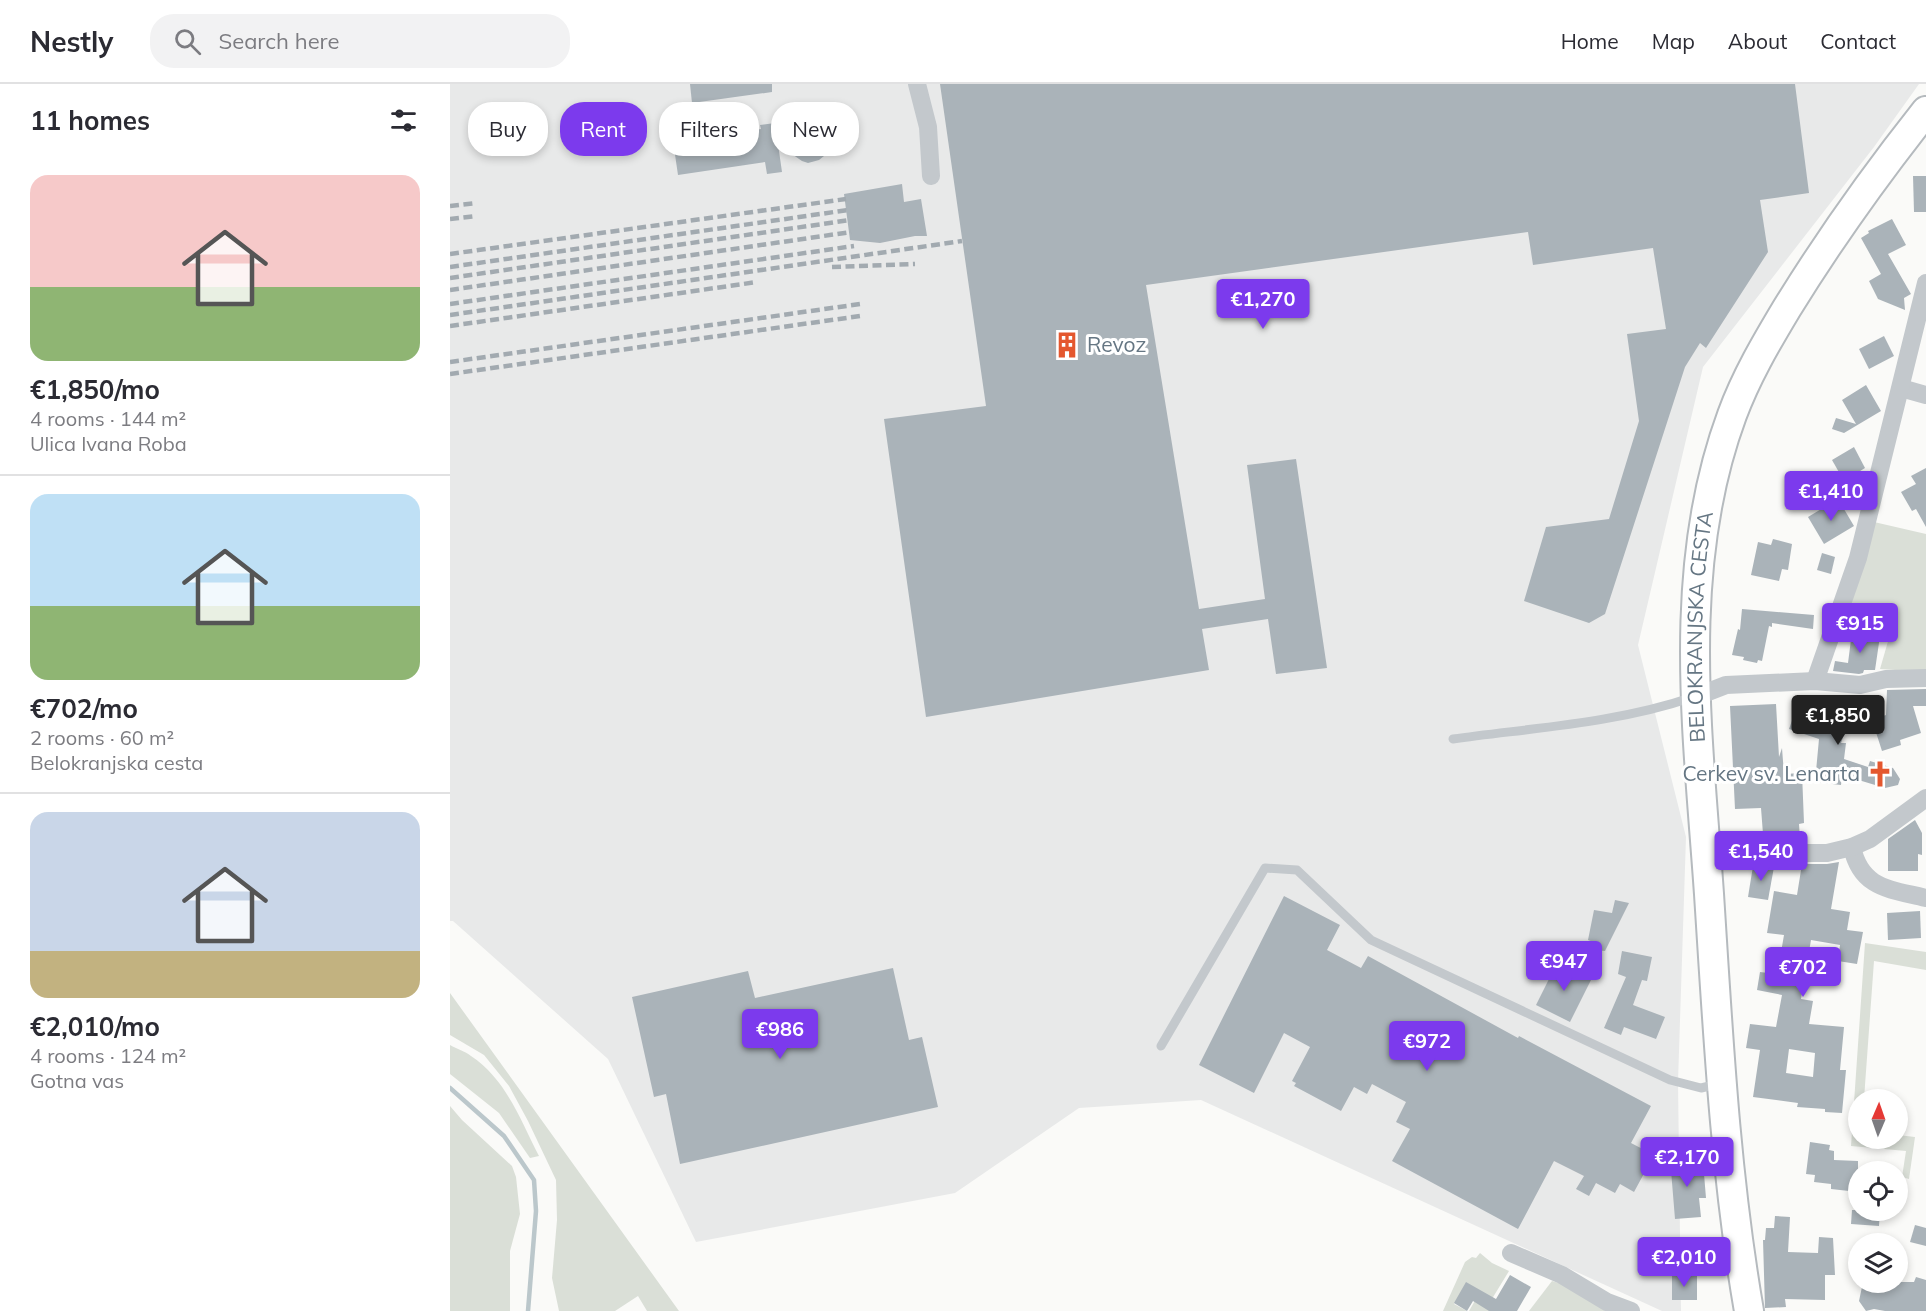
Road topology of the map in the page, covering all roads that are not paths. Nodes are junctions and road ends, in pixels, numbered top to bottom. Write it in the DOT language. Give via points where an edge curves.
graph roads {
  1 [pos="917,84"];
  2 [pos="1926,111"];
  3 [pos="931,176"];
  4 [pos="1926,283"];
  5 [pos="1901,388"];
  6 [pos="1926,395"];
  7 [pos="1926,678"];
  8 [pos="1815,681"];
  9 [pos="1695,696"];
  10 [pos="1453,738"];
  11 [pos="1926,798"];
  12 [pos="1852,847"];
  13 [pos="1707,862"];
  14 [pos="1926,898"];
  15 [pos="1161,1046"];
  16 [pos="1721,1084"];
  17 [pos="1510,1253"];
  18 [pos="1631,1311"];
  19 [pos="1749,1311"];
  1 -- 3 [label="street" via="928,127"];
  2 -- 9 [label="main road, BELOKRANJSKA CESTA" via="1815,262 1752,367 1731,416 1712,481 1698,567"];
  4 -- 5 [label="street"];
  5 -- 6 [label="street"];
  5 -- 8 [label="street" via="1858,558"];
  7 -- 8 [label="street" via="1886,679 1860,685"];
  8 -- 9 [label="street" via="1726,685"];
  9 -- 10 [label="lane" via="1619,715"];
  9 -- 13 [label="main road, BELOKRANJSKA CESTA"];
  11 -- 12 [label="street" via="1870,839"];
  12 -- 13 [label="street" via="1827,853 1760,852"];
  12 -- 14 [label="street" via="1864,876 1880,887"];
  13 -- 16 [label="main road, BELOKRANJSKA CESTA"];
  15 -- 16 [label="lane" via="1265,868 1297,870 1371,940 1670,1080 1701,1088"];
  16 -- 19 [label="main road, BELOKRANJSKA CESTA"];
  17 -- 18 [label="street"];
}
